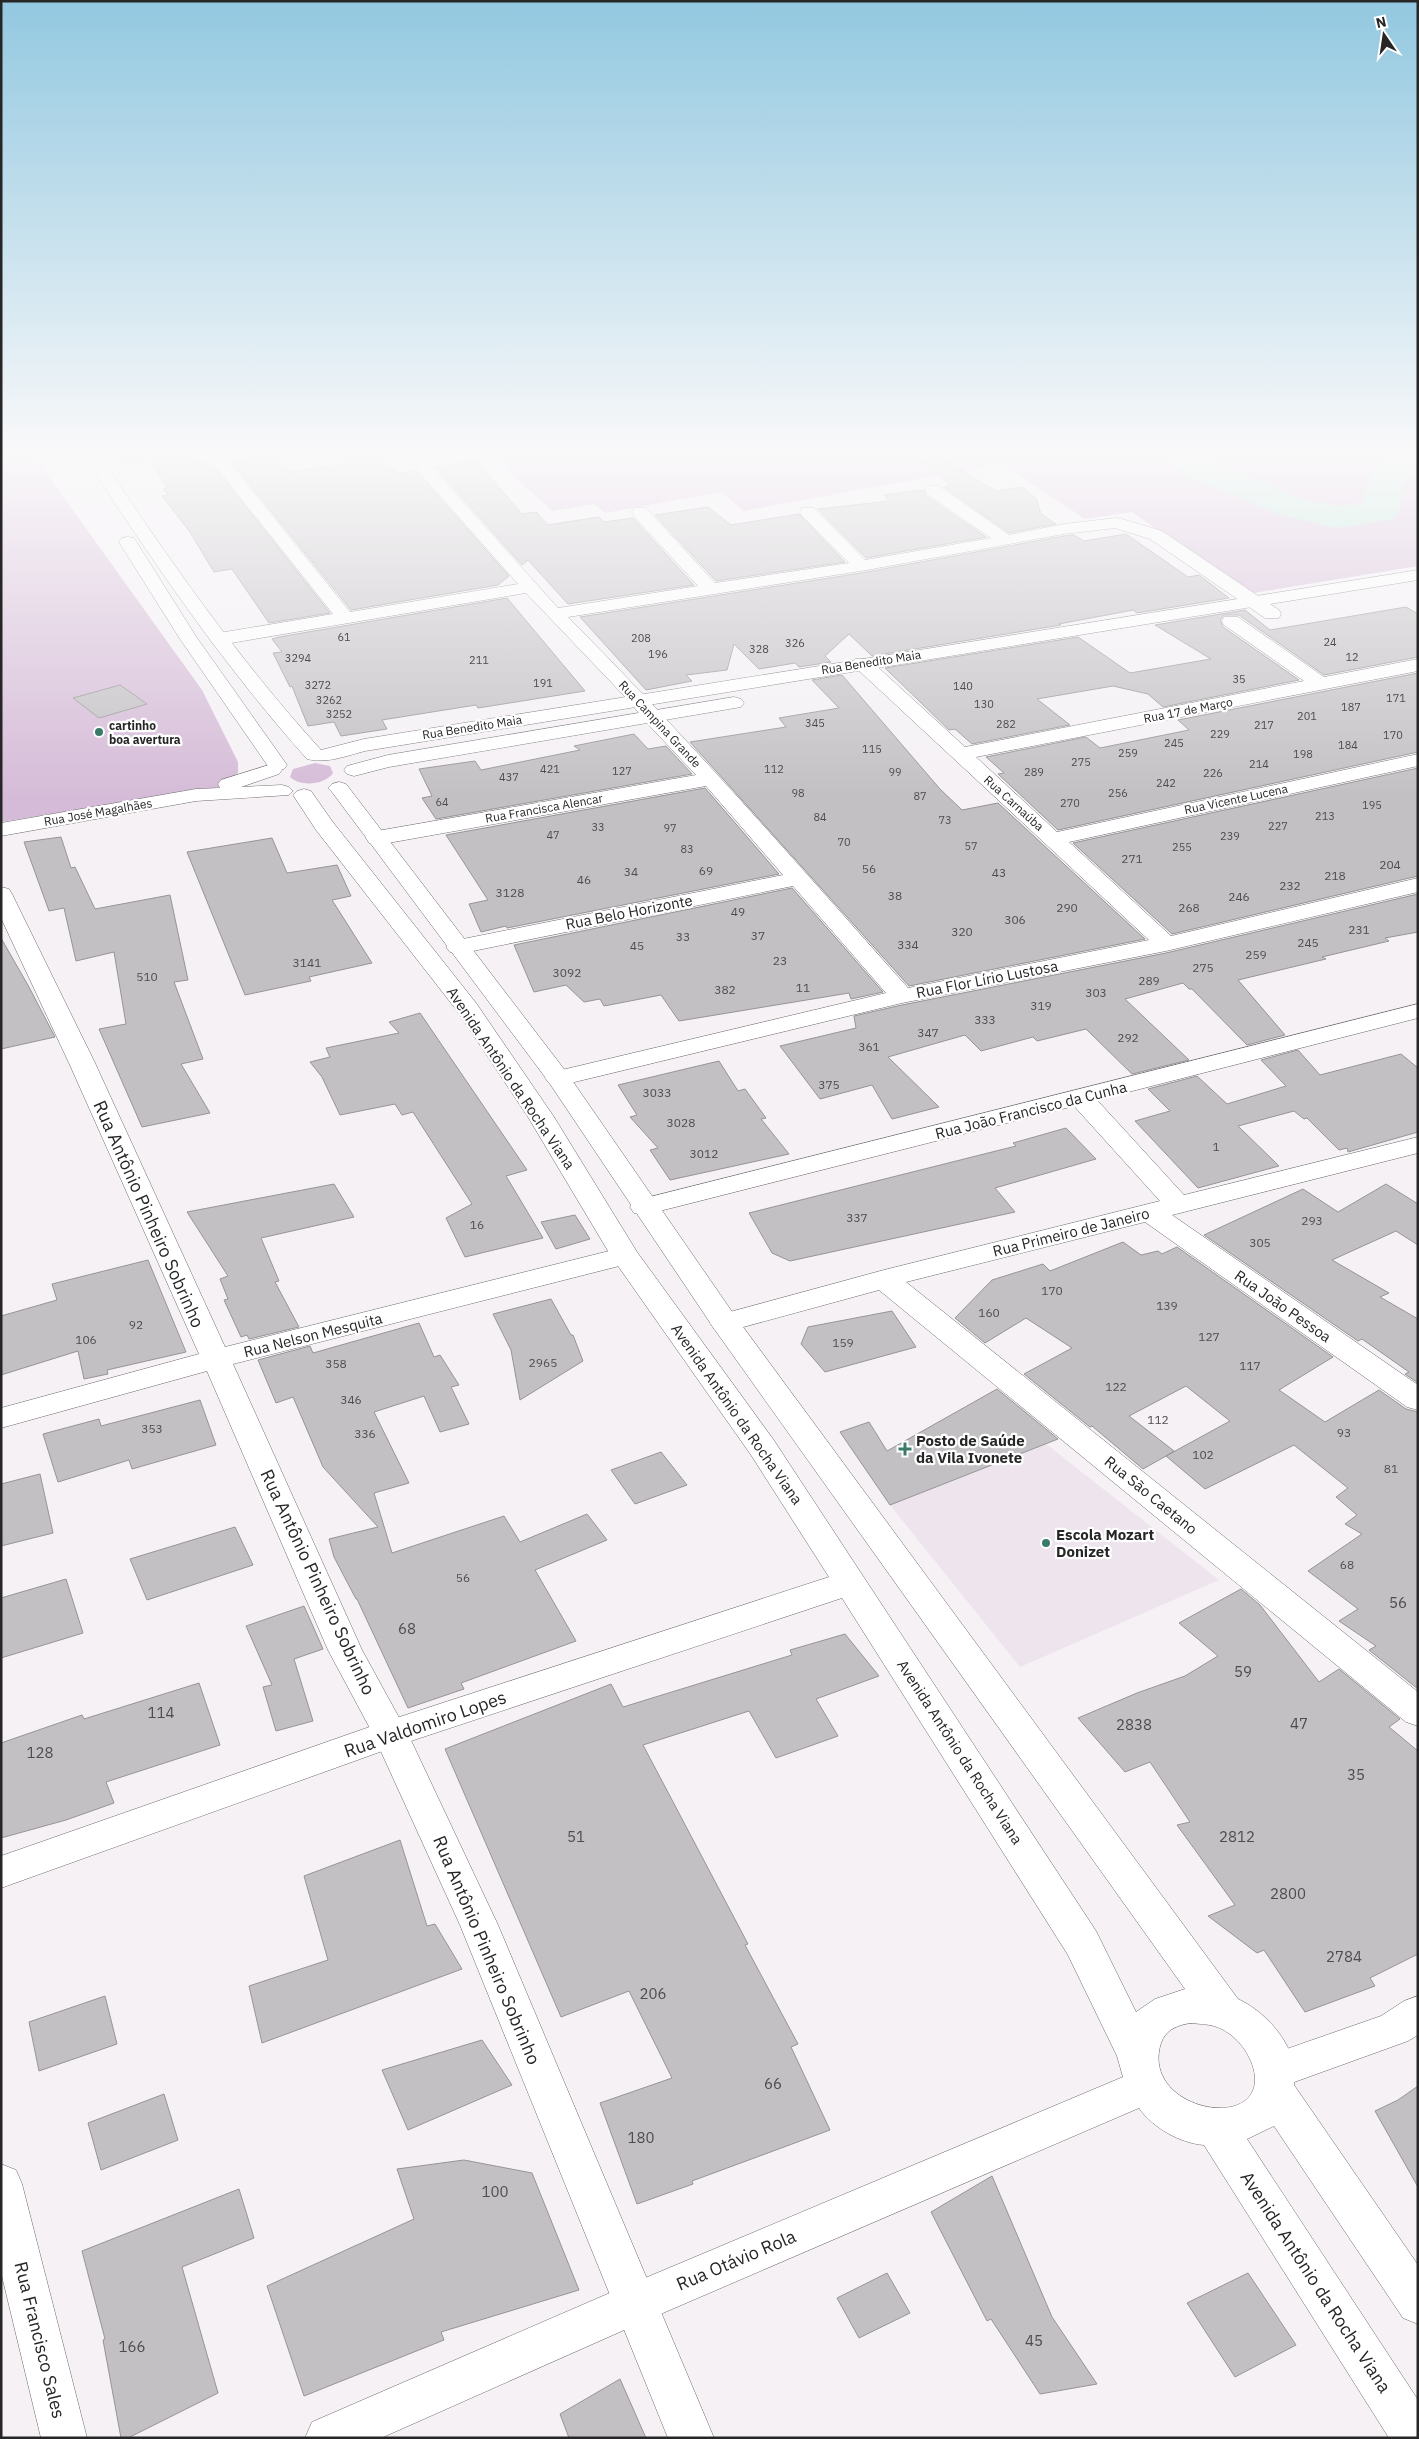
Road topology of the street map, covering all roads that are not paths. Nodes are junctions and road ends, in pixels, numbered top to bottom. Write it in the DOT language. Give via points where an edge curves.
graph roads {
  1 [pos="146,570"];
  2 [pos="171,570"];
  3 [pos="307,570"];
  4 [pos="516,570"];
  5 [pos="693,570"];
  6 [pos="837,570"];
  7 [pos="1208,570"];
  8 [pos="1418,574"];
  9 [pos="532,587"];
  10 [pos="711,590"];
  11 [pos="1418,590"];
  12 [pos="1256,602"];
  13 [pos="554,614"];
  14 [pos="1272,614"];
  15 [pos="345,617"];
  16 [pos="1231,621"];
  17 [pos="219,639"];
  18 [pos="862,663"];
  19 [pos="1418,665"];
  20 [pos="879,679"];
  21 [pos="1322,685"];
  22 [pos="638,699"];
  23 [pos="652,717"];
  24 [pos="959,754"];
  25 [pos="320,755"];
  26 [pos="1418,760"];
  27 [pos="274,767"];
  28 [pos="347,779"];
  29 [pos="711,779"];
  30 [pos="282,791"];
  31 [pos="196,795"];
  32 [pos="304,795"];
  33 [pos="1,830"];
  34 [pos="378,838"];
  35 [pos="1053,839"];
  36 [pos="799,878"];
  37 [pos="1418,885"];
  38 [pos="1,894"];
  39 [pos="1166,944"];
  40 [pos="458,946"];
  41 [pos="902,996"];
  42 [pos="1418,1011"];
  43 [pos="558,1078"];
  44 [pos="1080,1097"];
  45 [pos="1412,1152"];
  46 [pos="1178,1205"];
  47 [pos="644,1207"];
  48 [pos="1149,1212"];
  49 [pos="625,1256"];
  50 [pos="884,1279"];
  51 [pos="725,1323"];
  52 [pos="215,1359"];
  53 [pos="1418,1400"];
  54 [pos="1,1418"];
  55 [pos="851,1582"];
  56 [pos="1418,1712"];
  57 [pos="390,1734"];
  58 [pos="1,1872"];
  59 [pos="1223,2010"];
  60 [pos="1418,2013"];
  61 [pos="1142,2071"];
  62 [pos="1274,2080"];
  63 [pos="1216,2127"];
  64 [pos="1,2184"];
  65 [pos="1418,2303"];
  66 [pos="634,2304"];
  67 [pos="64,2438"];
  68 [pos="328,2438"];
  69 [pos="691,2438"];
  70 [pos="1416,2438"];
  1 -- 27 [label="street"];
  2 -- 17 [label="street"];
  3 -- 15 [label="street"];
  4 -- 9 [label="street, Rua Campina Grande"];
  5 -- 10 [label="street"];
  6 -- 10 [label="street"];
  7 -- 12 [label="street"];
  8 -- 12 [label="street, Rua Benedito Maia"];
  9 -- 13 [label="street, Rua Campina Grande"];
  9 -- 15 [label="street"];
  10 -- 13 [label="street"];
  11 -- 14 [label="street, Rua Benedito Maia"];
  12 -- 14 [label="street"];
  12 -- 18 [label="street, Rua Benedito Maia"];
  13 -- 22 [label="street, Rua Campina Grande"];
  14 -- 16 [label="street, Rua Benedito Maia"];
  15 -- 17 [label="street"];
  16 -- 20 [label="street, Rua Benedito Maia"];
  16 -- 21 [label="street"];
  17 -- 25 [label="street" via="278,717"];
  18 -- 20 [label="street, Rua Carnaúba"];
  18 -- 22 [label="street, Rua Benedito Maia"];
  19 -- 21 [label="street, Rua 17 de Março"];
  20 -- 23 [label="street, Rua Benedito Maia"];
  20 -- 24 [label="street, Rua Carnaúba"];
  21 -- 24 [label="street, Rua 17 de Março"];
  22 -- 23 [label="street, Rua Campina Grande"];
  22 -- 25 [label="street, Rua Benedito Maia"];
  23 -- 28 [label="street, Rua Benedito Maia" via="388,761"];
  23 -- 29 [label="street, Rua Campina Grande"];
  24 -- 35 [label="street, Rua Carnaúba"];
  25 -- 27 [label="street, Rua Benedito Maia" via="300,756"];
  25 -- 28 [label="street, Avenida Antônio da Rocha Viana" via="340,757 350,763"];
  26 -- 35 [label="street, Rua Vicente Lucena"];
  27 -- 30 [label="street" via="269,781"];
  27 -- 31 [label="street, Rua José Magalhães"];
  28 -- 32 [label="street, Rua Benedito Maia" via="329,792"];
  28 -- 34 [label="street, Avenida Antônio da Rocha Viana"];
  29 -- 34 [label="street, Rua Francisca Alencar"];
  29 -- 36 [label="street, Rua Campina Grande"];
  30 -- 31 [label="street, Rua José Magalhães"];
  30 -- 32 [label="street, Rua José Magalhães"];
  31 -- 33 [label="street, Rua José Magalhães"];
  32 -- 49 [label="street, Avenida Antônio da Rocha Viana" via="467,1008 541,1118"];
  34 -- 40 [label="street, Avenida Antônio da Rocha Viana"];
  35 -- 39 [label="street, Rua Carnaúba"];
  36 -- 40 [label="street, Rua Belo Horizonte"];
  36 -- 41 [label="street, Rua Campina Grande"];
  37 -- 39 [label="street, Rua Flor Lírio Lustosa"];
  38 -- 52 [label="street, Rua Antônio Pinheiro Sobrinho" via="82,1063"];
  39 -- 41 [label="street, Rua Flor Lírio Lustosa"];
  40 -- 43 [label="street, Avenida Antônio da Rocha Viana"];
  41 -- 43 [label="street, Rua Flor Lírio Lustosa"];
  42 -- 44 [label="street, Rua João Francisco da Cunha"];
  43 -- 47 [label="street, Avenida Antônio da Rocha Viana"];
  44 -- 46 [label="street"];
  44 -- 47 [label="street, Rua João Francisco da Cunha"];
  45 -- 46 [label="street, Rua Primeiro de Janeiro"];
  46 -- 48 [label="street, Rua Primeiro de Janeiro"];
  47 -- 51 [label="street, Avenida Antônio da Rocha Viana"];
  48 -- 50 [label="street, Rua Primeiro de Janeiro"];
  48 -- 53 [label="street, Rua João Pessoa"];
  49 -- 52 [label="street, Rua Nelson Mesquita"];
  49 -- 55 [label="street, Avenida Antônio da Rocha Viana" via="762,1447"];
  50 -- 51 [label="street, Rua Primeiro de Janeiro"];
  50 -- 56 [label="street, Rua São Caetano"];
  51 -- 59 [label="street, Avenida Antônio da Rocha Viana"];
  52 -- 54 [label="street, Rua Nelson Mesquita"];
  52 -- 57 [label="street, Rua Antônio Pinheiro Sobrinho" via="345,1650"];
  55 -- 57 [label="street, Rua Valdomiro Lopes"];
  55 -- 61 [label="street, Avenida Antônio da Rocha Viana" via="1082,1943"];
  57 -- 58 [label="street, Rua Valdomiro Lopes"];
  57 -- 66 [label="street, Rua Antônio Pinheiro Sobrinho" via="479,1925"];
  59 -- 61 [label="street" via="1202,2005 1182,2007 1164,2013 1149,2024"];
  59 -- 62 [label="street" via="1243,2020 1259,2034 1270,2052"];
  60 -- 62 [label="street" via="1394,2029"];
  61 -- 63 [label="street" via="1174,2117"];
  61 -- 66 [label="street, Rua Otávio Rola"];
  62 -- 63 [label="street" via="1266,2105 1252,2117 1236,2125"];
  62 -- 65 [label="street"];
  63 -- 70 [label="street, Avenida Antônio da Rocha Viana"];
  64 -- 67 [label="street, Rua Francisco Sales"];
  66 -- 68 [label="street, Rua Otávio Rola"];
  66 -- 69 [label="street, Rua Antônio Pinheiro Sobrinho"];
}
